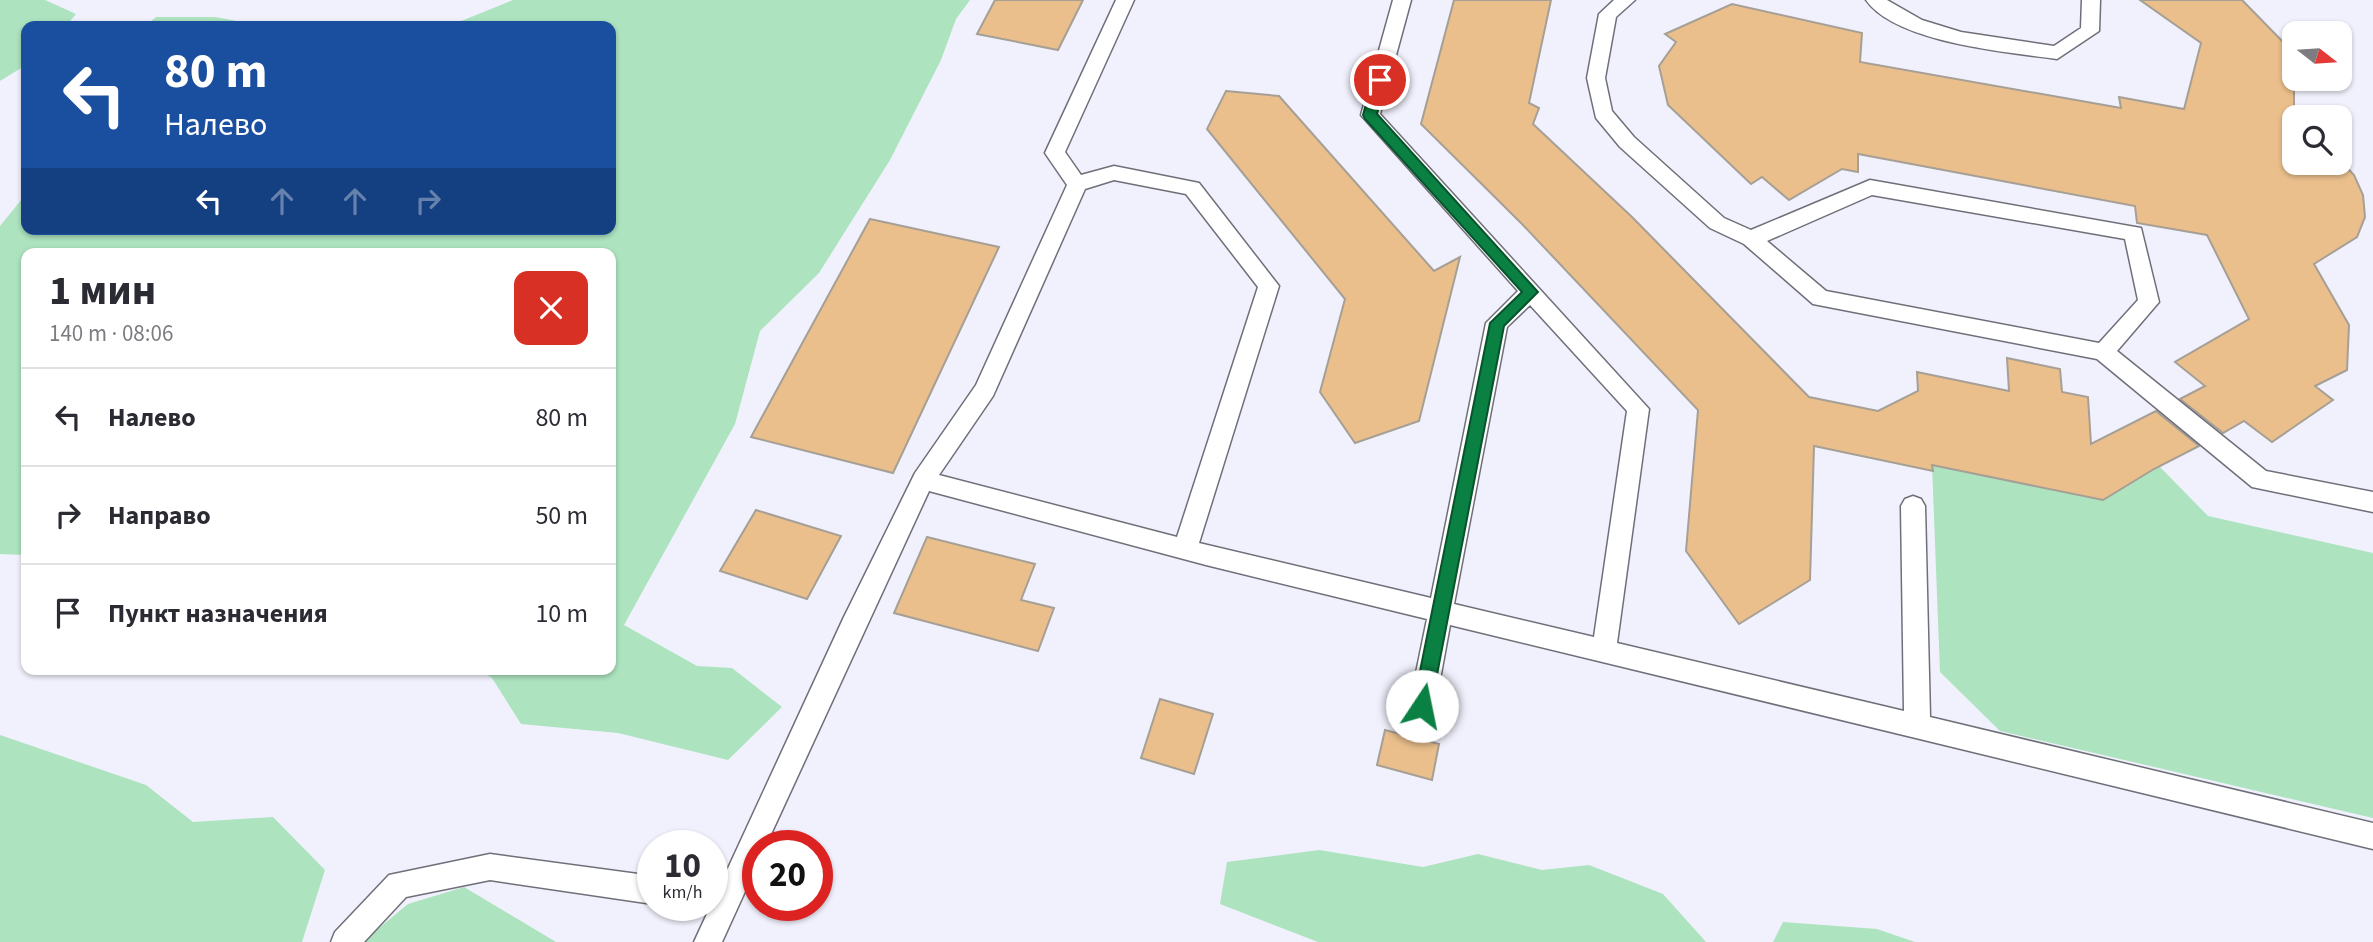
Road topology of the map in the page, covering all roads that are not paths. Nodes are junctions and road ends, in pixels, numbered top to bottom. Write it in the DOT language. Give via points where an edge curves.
graph roads {
  1 [pos="1125,0"];
  2 [pos="1402,0"];
  3 [pos="1626,0"];
  4 [pos="1875,0"];
  5 [pos="2091,0"];
  6 [pos="1077,184"];
  7 [pos="1751,239"];
  8 [pos="1531,292"];
  9 [pos="2103,352"];
  10 [pos="923,480"];
  11 [pos="2373,502"];
  12 [pos="1913,506"];
  13 [pos="1185,549"];
  14 [pos="1440,611"];
  15 [pos="1604,650"];
  16 [pos="1422,706"];
  17 [pos="1917,725"];
  18 [pos="2373,836"];
  19 [pos="728,883"];
  20 [pos="637,888"];
  21 [pos="713,921"];
  22 [pos="345,942"];
  23 [pos="708,942"];
  1 -- 6 [label="lane" via="1055,153"];
  2 -- 8 [label="lane" via="1370,115"];
  3 -- 7 [label="lane" via="1608,14 1596,78 1602,113 1627,142 1717,223"];
  4 -- 5 [label="lane" via="1925,31 2057,53 2090,31"];
  6 -- 10 [label="lane" via="985,390"];
  6 -- 13 [label="lane" via="1114,173 1192,188 1269,286"];
  7 -- 9 [label="lane" via="1820,298"];
  7 -- 9 [label="lane" via="1870,187 2134,233 2149,302"];
  8 -- 14 [label="lane" via="1497,323"];
  8 -- 15 [label="lane" via="1638,410"];
  9 -- 11 [label="lane" via="2260,480"];
  10 -- 13 [label="lane"];
  10 -- 19 [label="lane"];
  12 -- 17 [label="lane"];
  13 -- 14 [label="lane"];
  14 -- 15 [label="lane"];
  14 -- 16 [label="lane"];
  15 -- 17 [label="lane"];
  17 -- 18 [label="lane"];
  20 -- 22 [label="lane" via="490,867 399,885"];
  21 -- 23 [label="lane"];
}
